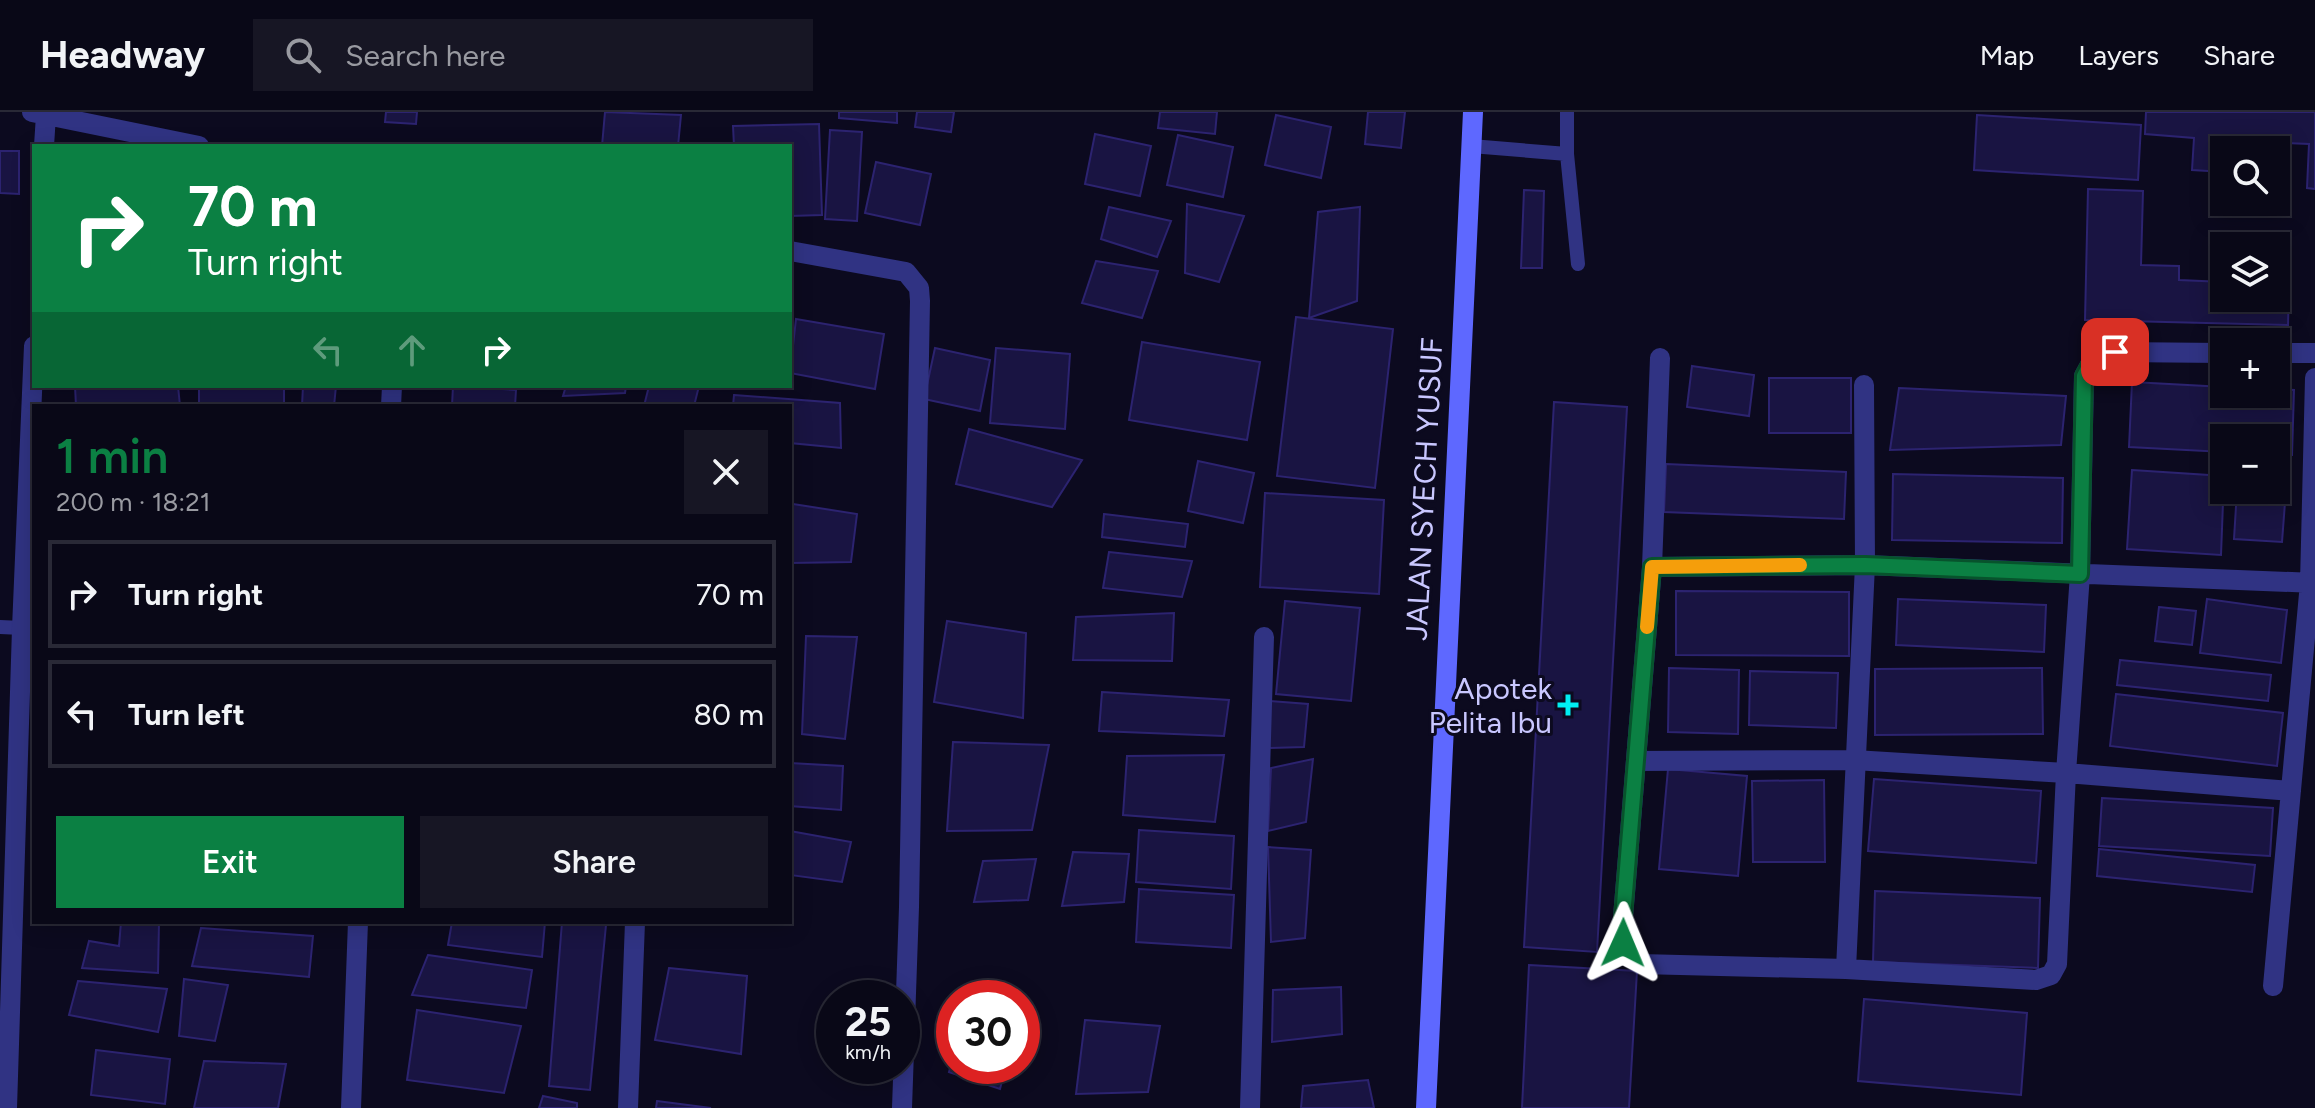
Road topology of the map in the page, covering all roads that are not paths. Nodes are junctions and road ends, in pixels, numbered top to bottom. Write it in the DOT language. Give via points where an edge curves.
graph roads {
  1 [pos="1473,112"];
  2 [pos="1567,112"];
  3 [pos="39,113"];
  4 [pos="44,144"];
  5 [pos="189,144"];
  6 [pos="1471,146"];
  7 [pos="1567,154"];
  8 [pos="792,251"];
  9 [pos="1578,264"];
  10 [pos="2210,353"];
  11 [pos="2290,353"];
  12 [pos="2315,353"];
  13 [pos="1660,358"];
  14 [pos="2315,378"];
  15 [pos="1864,385"];
  16 [pos="32,429"];
  17 [pos="1865,565"];
  18 [pos="1652,567"];
  19 [pos="2080,574"];
  20 [pos="2313,583"];
  21 [pos="0,627"];
  22 [pos="22,628"];
  23 [pos="1264,637"];
  24 [pos="1854,760"];
  25 [pos="1636,761"];
  26 [pos="2066,773"];
  27 [pos="2291,791"];
  28 [pos="358,924"];
  29 [pos="635,924"];
  30 [pos="1846,969"];
  31 [pos="2273,986"];
  32 [pos="7,1108"];
  33 [pos="351,1108"];
  34 [pos="628,1108"];
  35 [pos="902,1108"];
  36 [pos="1250,1108"];
  37 [pos="1426,1108"];
  1 -- 6 [label="street, JALAN SYECH YUSUF"];
  2 -- 7 [label="lane"];
  3 -- 4 [label="street"];
  3 -- 5 [label="street"];
  6 -- 7 [label="lane"];
  6 -- 37 [label="street, JALAN SYECH YUSUF"];
  7 -- 9 [label="lane"];
  8 -- 35 [label="street" via="906,272 919,288"];
  10 -- 19 [label="street" via="2115,352 2091,363 2084,376"];
  11 -- 12 [label="street"];
  13 -- 18 [label="street"];
  14 -- 20 [label="street"];
  15 -- 17 [label="street"];
  16 -- 22 [label="street"];
  17 -- 18 [label="street"];
  17 -- 19 [label="street"];
  17 -- 24 [label="street"];
  18 -- 25 [label="street"];
  19 -- 20 [label="street"];
  19 -- 26 [label="street"];
  20 -- 27 [label="street"];
  21 -- 22 [label="lane"];
  22 -- 32 [label="street"];
  23 -- 36 [label="street"];
  24 -- 25 [label="street"];
  24 -- 26 [label="street"];
  24 -- 30 [label="street"];
  25 -- 30 [label="street" via="1622,929 1627,953 1635,962"];
  26 -- 27 [label="street"];
  26 -- 30 [label="street" via="2057,964 2051,975 2036,980"];
  27 -- 31 [label="street"];
  28 -- 33 [label="street"];
  29 -- 34 [label="street"];
}
